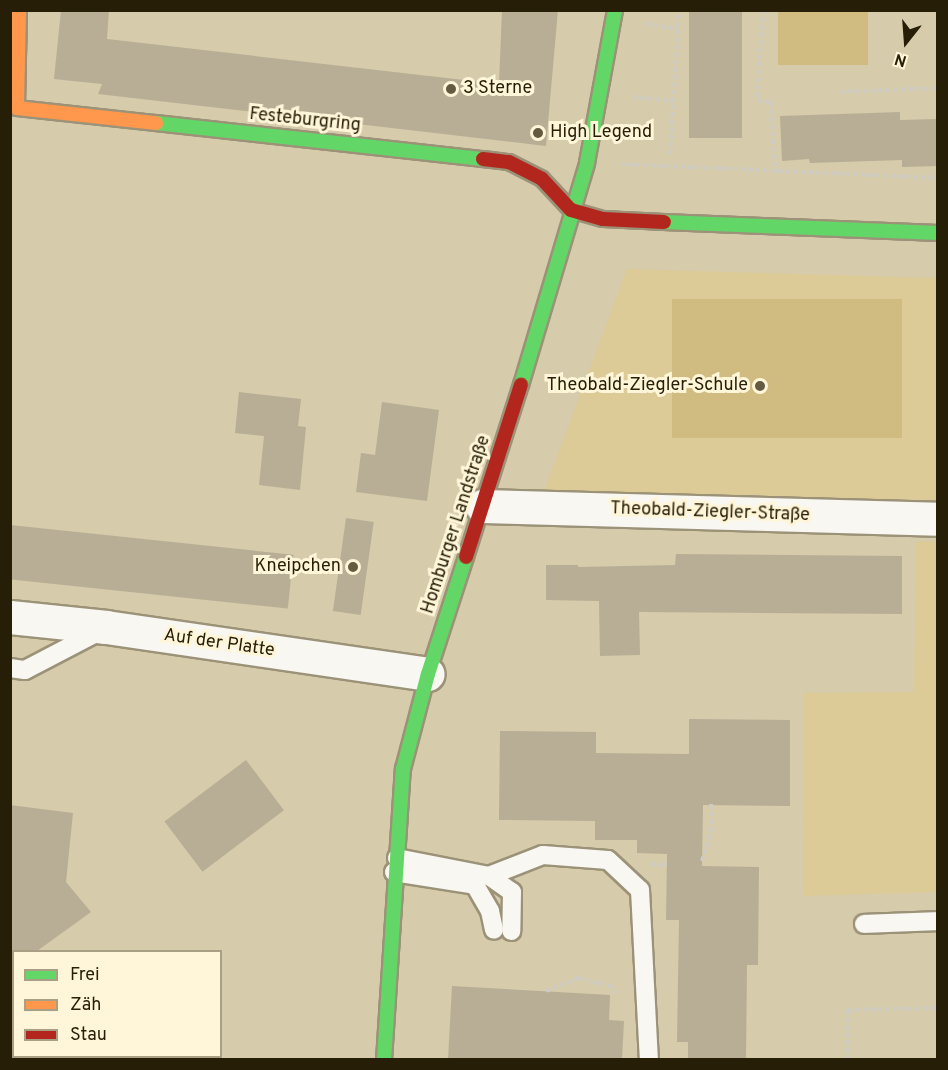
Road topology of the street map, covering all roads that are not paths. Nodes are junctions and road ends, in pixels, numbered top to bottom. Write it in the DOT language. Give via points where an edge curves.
graph roads {
  1 [pos="19,10"];
  2 [pos="615,10"];
  3 [pos="571,210"];
  4 [pos="938,233"];
  5 [pos="482,506"];
  6 [pos="938,519"];
  7 [pos="10,617"];
  8 [pos="106,627"];
  9 [pos="10,668"];
  10 [pos="428,675"];
  11 [pos="395,865"];
  12 [pos="489,876"];
  13 [pos="938,921"];
  14 [pos="864,924"];
  15 [pos="384,1059"];
  16 [pos="649,1059"];
  1 -- 3 [label="street, Festeburgring" via="17,108 509,162 542,179"];
  2 -- 3 [label="street, Homburger Landstraße" via="587,163"];
  3 -- 4 [label="street" via="603,219"];
  3 -- 5 [label="street, Homburger Landstraße" via="536,339"];
  5 -- 6 [label="street, Theobald-Ziegler-Straße"];
  5 -- 10 [label="street, Homburger Landstraße"];
  7 -- 8 [label="street, Auf der Platte"];
  8 -- 9 [label="lane" via="25,670"];
  8 -- 10 [label="street, Auf der Platte"];
  10 -- 11 [label="street, Homburger Landstraße" via="403,769"];
  11 -- 12 [label="lane"];
  11 -- 12 [label="lane" via="475,885 502,930 512,892"];
  11 -- 15 [label="street, Homburger Landstraße"];
  12 -- 16 [label="lane" via="543,855 608,860 640,890"];
  13 -- 14 [label="lane"];
}
